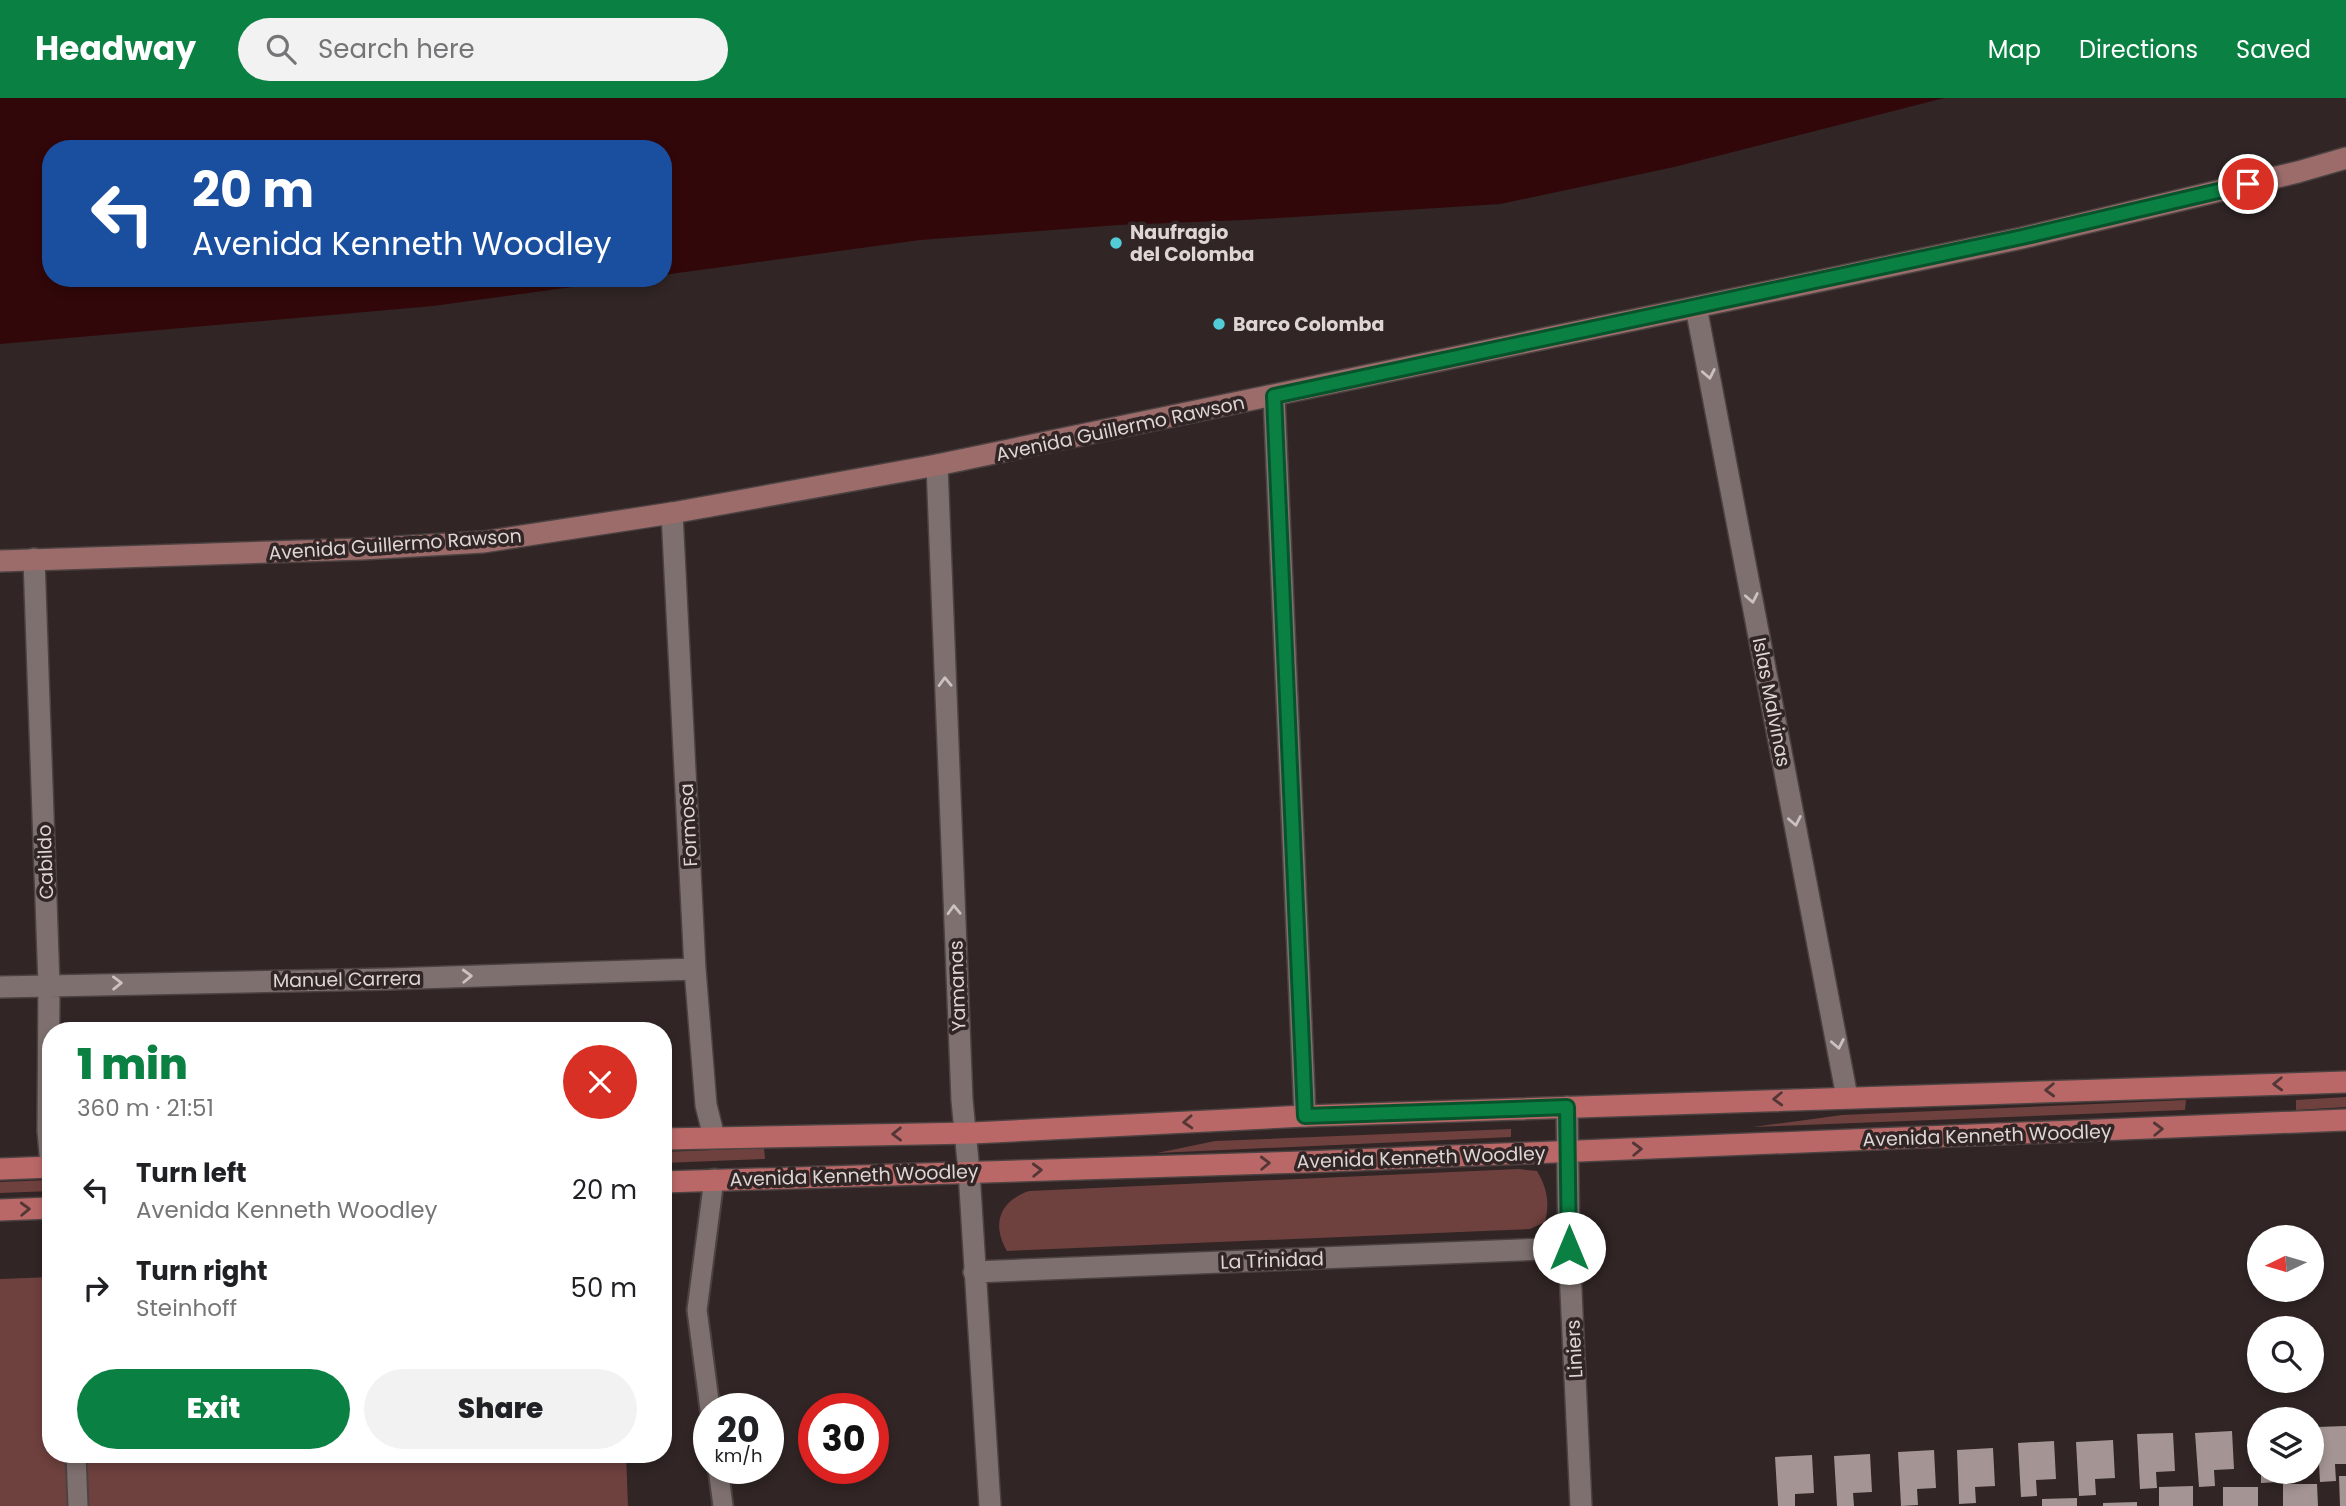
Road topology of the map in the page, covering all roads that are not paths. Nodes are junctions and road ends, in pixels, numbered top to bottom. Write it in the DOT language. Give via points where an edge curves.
graph roads {
  1 [pos="2346,158"];
  2 [pos="1696,307"];
  3 [pos="1274,396"];
  4 [pos="937,465"];
  5 [pos="672,513"];
  6 [pos="34,559"];
  7 [pos="0,561"];
  8 [pos="695,969"];
  9 [pos="49,985"];
  10 [pos="0,986"];
  11 [pos="49,1022"];
  12 [pos="2346,1082"];
  13 [pos="1847,1097"];
  14 [pos="1567,1107"];
  15 [pos="1305,1116"];
  16 [pos="2346,1120"];
  17 [pos="965,1133"];
  18 [pos="714,1136"];
  19 [pos="672,1138"];
  20 [pos="1568,1152"];
  21 [pos="42,1166"];
  22 [pos="0,1168"];
  23 [pos="969,1172"];
  24 [pos="714,1179"];
  25 [pos="672,1181"];
  26 [pos="42,1208"];
  27 [pos="0,1210"];
  28 [pos="1569,1248"];
  29 [pos="974,1272"];
  30 [pos="708,1393"];
  31 [pos="76,1463"];
  32 [pos="720,1484"];
  33 [pos="78,1506"];
  34 [pos="723,1506"];
  35 [pos="990,1506"];
  36 [pos="1581,1506"];
  1 -- 2 [label="street, Avenida Guillermo Rawson" via="2022,237"];
  2 -- 3 [label="street, Avenida Guillermo Rawson"];
  2 -- 13 [label="street, Islas Malvinas, one-way"];
  3 -- 4 [label="street, Avenida Guillermo Rawson"];
  3 -- 15 [label="street"];
  4 -- 5 [label="street, Avenida Guillermo Rawson"];
  17 -- 4 [label="street, Yamanas, one-way"];
  5 -- 6 [label="street, Avenida Guillermo Rawson" via="483,542"];
  5 -- 8 [label="street, Formosa"];
  6 -- 7 [label="street, Avenida Guillermo Rawson"];
  6 -- 9 [label="street, Cabildo"];
  9 -- 8 [label="street, Manuel Carrera, one-way"];
  8 -- 18 [label="street, Formosa" via="706,1105"];
  9 -- 10 [label="street, Manuel Carrera"];
  9 -- 11 [label="street, Cabildo"];
  12 -- 13 [label="main road, Avenida Kenneth Woodley, one-way"];
  13 -- 14 [label="main road, Avenida Kenneth Woodley, one-way"];
  14 -- 15 [label="main road, Avenida Kenneth Woodley"];
  14 -- 20 [label="street, Liniers"];
  15 -- 17 [label="main road, Avenida Kenneth Woodley, one-way"];
  20 -- 16 [label="main road, Avenida Kenneth Woodley, one-way"];
  17 -- 18 [label="main road, Avenida Kenneth Woodley, one-way"];
  17 -- 23 [label="street, Yamanas"];
  18 -- 19 [label="main road, Avenida Kenneth Woodley"];
  23 -- 20 [label="main road, Avenida Kenneth Woodley, one-way"];
  20 -- 28 [label="street, Liniers"];
  21 -- 22 [label="main road"];
  23 -- 24 [label="main road, Avenida Kenneth Woodley"];
  23 -- 29 [label="street, Yamanas"];
  24 -- 25 [label="main road, Avenida Kenneth Woodley"];
  24 -- 30 [label="lane" via="697,1310"];
  27 -- 26 [label="main road, one-way"];
  28 -- 29 [label="street, La Trinidad"];
  28 -- 36 [label="street, Liniers"];
  29 -- 35 [label="street, Yamanas"];
  31 -- 33 [label="lane"];
  32 -- 34 [label="lane"];
}
